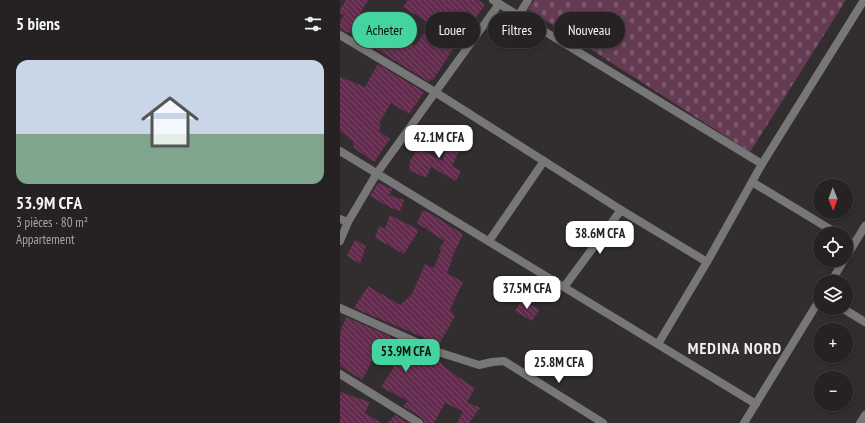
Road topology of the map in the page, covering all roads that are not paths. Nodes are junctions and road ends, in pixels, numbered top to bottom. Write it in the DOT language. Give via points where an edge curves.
graph roads {
  1 [pos="528,0"];
  2 [pos="864,0"];
  3 [pos="496,2"];
  4 [pos="514,12"];
  5 [pos="521,12"];
  6 [pos="546,32"];
  7 [pos="340,35"];
  8 [pos="435,92"];
  9 [pos="340,151"];
  10 [pos="544,161"];
  11 [pos="762,164"];
  12 [pos="377,173"];
  13 [pos="752,182"];
  14 [pos="621,210"];
  15 [pos="340,219"];
  16 [pos="348,222"];
  17 [pos="865,226"];
  18 [pos="826,227"];
  19 [pos="340,241"];
  20 [pos="489,241"];
  21 [pos="854,244"];
  22 [pos="707,262"];
  23 [pos="564,287"];
  24 [pos="340,308"];
  25 [pos="813,310"];
  26 [pos="853,315"];
  27 [pos="865,322"];
  28 [pos="658,344"];
  29 [pos="340,374"];
  30 [pos="756,404"];
  31 [pos="865,414"];
  32 [pos="419,423"];
  33 [pos="603,423"];
  34 [pos="744,423"];
  35 [pos="860,423"];
  1 -- 5 [label="street"];
  2 -- 11 [label="street"];
  3 -- 4 [label="street"];
  3 -- 8 [label="street"];
  6 -- 11 [label="street"];
  7 -- 8 [label="street"];
  8 -- 10 [label="street"];
  8 -- 12 [label="street"];
  9 -- 12 [label="street"];
  10 -- 14 [label="street"];
  10 -- 20 [label="street"];
  11 -- 13 [label="street"];
  12 -- 16 [label="street"];
  12 -- 20 [label="street"];
  13 -- 18 [label="street"];
  13 -- 22 [label="street"];
  14 -- 22 [label="street"];
  14 -- 23 [label="street"];
  15 -- 16 [label="street"];
  16 -- 19 [label="street"];
  17 -- 21 [label="street"];
  20 -- 23 [label="street"];
  22 -- 28 [label="street"];
  23 -- 28 [label="street"];
  24 -- 33 [label="street" via="438,352 479,365 504,361"];
  25 -- 30 [label="street"];
  26 -- 27 [label="street"];
  28 -- 30 [label="street"];
  29 -- 32 [label="street"];
  30 -- 34 [label="street"];
  31 -- 35 [label="street"];
}
